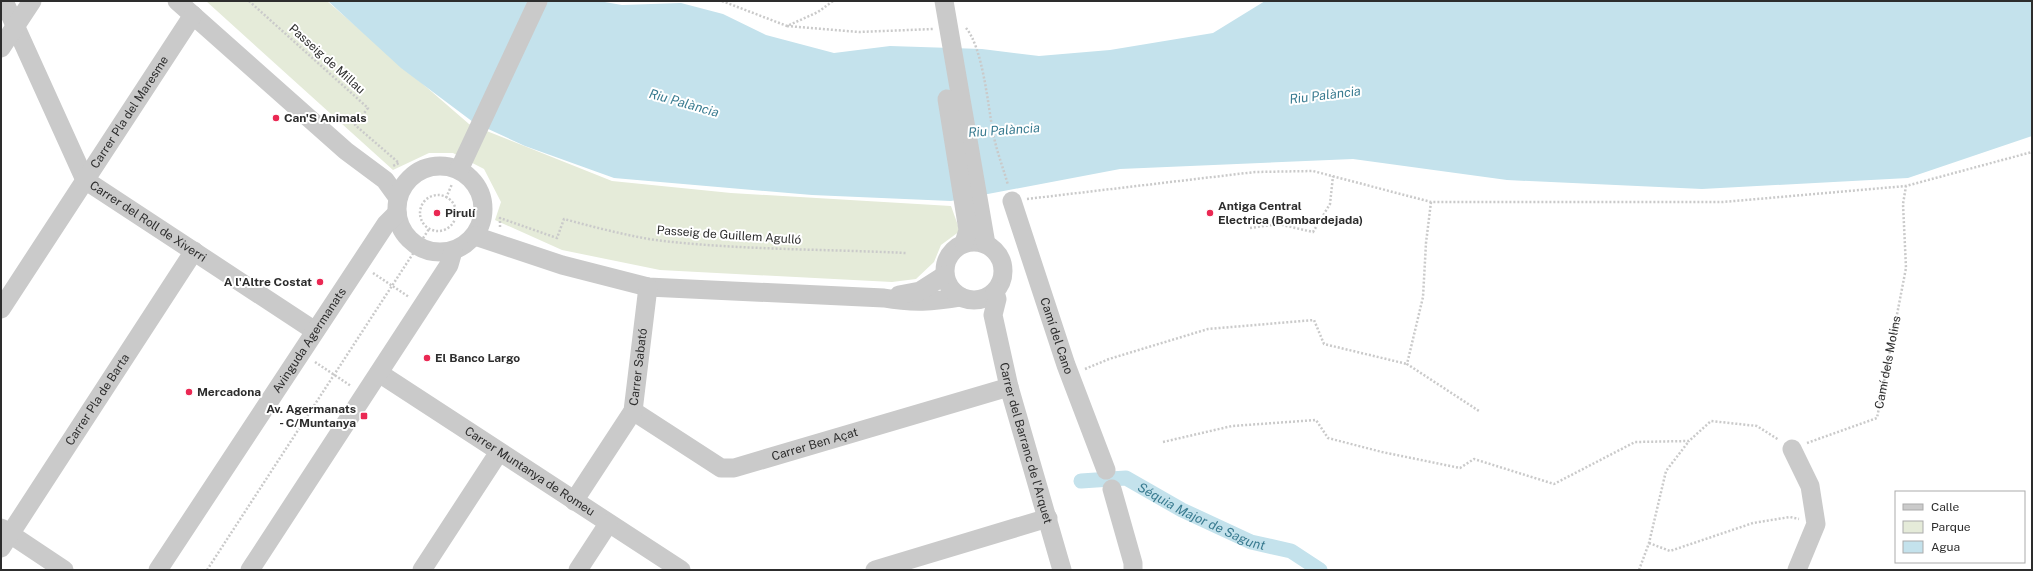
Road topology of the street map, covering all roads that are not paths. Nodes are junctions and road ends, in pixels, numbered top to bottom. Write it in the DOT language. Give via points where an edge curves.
graph roads {
  1 [pos="4,1"];
  2 [pos="32,1"];
  3 [pos="176,1"];
  4 [pos="538,1"];
  5 [pos="932,1"];
  6 [pos="944,1"];
  7 [pos="193,15"];
  8 [pos="16,26"];
  9 [pos="1,48"];
  10 [pos="459,170"];
  11 [pos="380,178"];
  12 [pos="85,180"];
  13 [pos="408,181"];
  14 [pos="1012,201"];
  15 [pos="398,205"];
  16 [pos="483,218"];
  17 [pos="475,236"];
  18 [pos="964,243"];
  19 [pos="502,244"];
  20 [pos="986,244"];
  21 [pos="194,251"];
  22 [pos="452,251"];
  23 [pos="945,275"];
  24 [pos="648,287"];
  25 [pos="995,292"];
  26 [pos="884,298"];
  27 [pos="969,299"];
  28 [pos="1,309"];
  29 [pos="993,315"];
  30 [pos="315,331"];
  31 [pos="379,373"];
  32 [pos="1009,386"];
  33 [pos="634,411"];
  34 [pos="1792,449"];
  35 [pos="499,452"];
  36 [pos="1106,470"];
  37 [pos="1112,489"];
  38 [pos="574,501"];
  39 [pos="1048,518"];
  40 [pos="608,524"];
  41 [pos="4,537"];
  42 [pos="64,570"];
  43 [pos="158,570"];
  44 [pos="250,570"];
  45 [pos="422,570"];
  46 [pos="578,570"];
  47 [pos="681,570"];
  48 [pos="876,570"];
  49 [pos="1062,570"];
  50 [pos="1133,570"];
  51 [pos="1797,570"];
  1 -- 8 [label="street, Carrer del Roll de Xiverri"];
  2 -- 8 [label="street"];
  3 -- 7 [label="street"];
  4 -- 10 [label="street"];
  5 -- 18 [label="street, bridge" via="968,230"];
  6 -- 20 [label="street, bridge"];
  7 -- 11 [label="street"];
  7 -- 12 [label="street, Carrer Pla del Maresme"];
  8 -- 9 [label="street"];
  8 -- 12 [label="street, Carrer del Roll de Xiverri"];
  10 -- 13 [label="street" via="447,166 431,166 416,172"];
  10 -- 16 [label="street" via="466,173 479,189 484,208"];
  11 -- 13 [label="street"];
  11 -- 15 [label="street"];
  12 -- 21 [label="street, Carrer del Roll de Xiverri"];
  12 -- 28 [label="street, Carrer Pla del Maresme"];
  13 -- 15 [label="street, Avinguda Agermanats" via="400,191"];
  14 -- 36 [label="street, Camí del Cano" via="1069,375"];
  15 -- 22 [label="street" via="401,226 411,241 431,252"];
  15 -- 30 [label="street, Avinguda Agermanats"];
  16 -- 17 [label="street"];
  16 -- 19 [label="street"];
  17 -- 19 [label="street"];
  17 -- 22 [label="street" via="466,245"];
  18 -- 20 [label="street"];
  18 -- 23 [label="street" via="951,252 946,263"];
  19 -- 24 [label="street" via="562,265"];
  20 -- 25 [label="street" via="998,253 1003,266 1002,280"];
  21 -- 30 [label="street, Carrer del Roll de Xiverri"];
  21 -- 41 [label="street, Carrer Pla de Barta"];
  22 -- 31 [label="street" via="449,265"];
  23 -- 26 [label="street" via="920,291"];
  23 -- 27 [label="street" via="953,292"];
  24 -- 26 [label="street"];
  24 -- 33 [label="street, Carrer Sabató"];
  25 -- 27 [label="street" via="987,298"];
  25 -- 29 [label="street, Carrer del Barranc de l'Arquet" via="997,299"];
  26 -- 27 [label="street" via="909,303"];
  27 -- 29 [label="street"];
  29 -- 32 [label="street, Carrer del Barranc de l'Arquet"];
  30 -- 43 [label="street, Avinguda Agermanats"];
  31 -- 35 [label="street, Carrer Muntanya de Romeu"];
  31 -- 44 [label="street"];
  32 -- 33 [label="street, Carrer Ben Açat" via="734,468 721,468"];
  32 -- 39 [label="street, Carrer del Barranc de l'Arquet"];
  33 -- 38 [label="street, Carrer Sabató"];
  34 -- 51 [label="street" via="1810,486 1816,524"];
  35 -- 38 [label="street, Carrer Muntanya de Romeu"];
  35 -- 45 [label="street"];
  37 -- 50 [label="street" via="1133,562"];
  38 -- 40 [label="street, Carrer Muntanya de Romeu"];
  39 -- 48 [label="street"];
  39 -- 49 [label="street, Carrer del Barranc de l'Arquet"];
  40 -- 46 [label="street"];
  40 -- 47 [label="street, Carrer Muntanya de Romeu"];
  41 -- 42 [label="street"];
}
